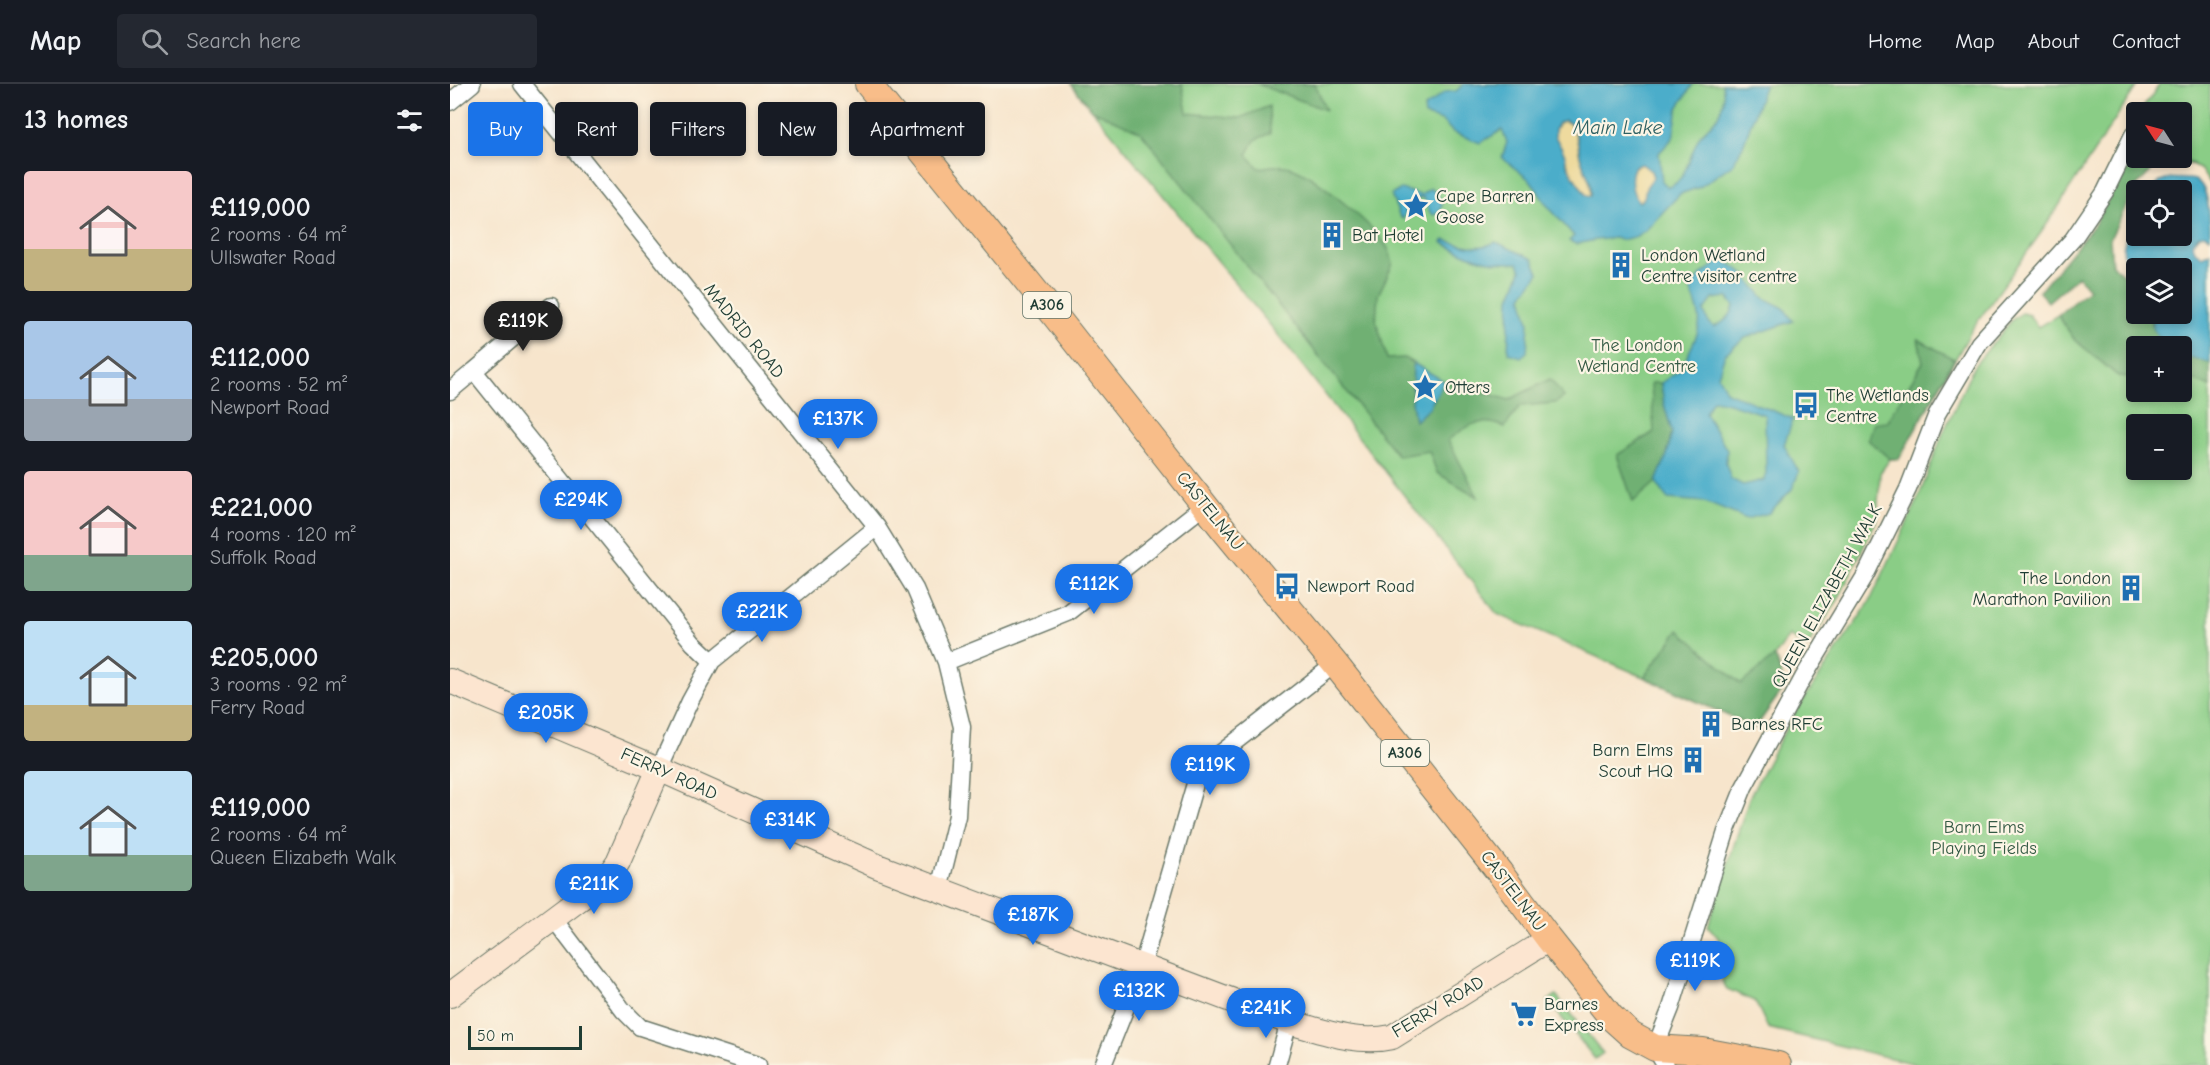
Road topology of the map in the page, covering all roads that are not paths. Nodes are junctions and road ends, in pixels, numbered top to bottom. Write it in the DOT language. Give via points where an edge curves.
graph roads {
  1 [pos="472,84"];
  2 [pos="522,84"];
  3 [pos="868,84"];
  4 [pos="450,102"];
  5 [pos="2126,149"];
  6 [pos="551,306"];
  7 [pos="474,371"];
  8 [pos="450,391"];
  9 [pos="1205,505"];
  10 [pos="877,526"];
  11 [pos="712,661"];
  12 [pos="946,662"];
  13 [pos="1335,664"];
  14 [pos="452,685"];
  15 [pos="659,769"];
  16 [pos="939,889"];
  17 [pos="553,918"];
  18 [pos="1549,939"];
  19 [pos="1142,967"];
  20 [pos="450,995"];
  21 [pos="1289,1022"];
  22 [pos="1655,1059"];
  23 [pos="758,1065"];
  24 [pos="1103,1065"];
  25 [pos="1277,1065"];
  26 [pos="1778,1065"];
  1 -- 4 [label="street"];
  2 -- 10 [label="street, MADRID ROAD"];
  3 -- 9 [label="main road, CASTELNAU / A306"];
  5 -- 22 [label="street, QUEEN ELIZABETH WALK" via="2105,192 2073,239 1979,343 1937,414 1908,489 1865,576 1803,678 1744,787 1725,832"];
  6 -- 7 [label="street"];
  7 -- 8 [label="street"];
  7 -- 11 [label="street" via="693,643"];
  9 -- 12 [label="street" via="1068,613"];
  9 -- 13 [label="main road, CASTELNAU / A306"];
  10 -- 11 [label="street"];
  10 -- 12 [label="street, MADRID ROAD" via="915,589"];
  11 -- 15 [label="street"];
  12 -- 16 [label="street, MADRID ROAD" via="962,727 957,816"];
  13 -- 18 [label="main road, CASTELNAU / A306"];
  13 -- 19 [label="street" via="1199,770"];
  14 -- 15 [label="street, FERRY ROAD"];
  15 -- 16 [label="street, FERRY ROAD" via="877,866"];
  15 -- 17 [label="street" via="612,872 598,887"];
  16 -- 19 [label="street, FERRY ROAD"];
  17 -- 20 [label="street"];
  17 -- 23 [label="street" via="622,1010 640,1027"];
  18 -- 21 [label="street, FERRY ROAD" via="1392,1037 1375,1041"];
  18 -- 22 [label="main road, A306" via="1611,1017"];
  19 -- 21 [label="street, FERRY ROAD"];
  19 -- 24 [label="street"];
  21 -- 25 [label="street"];
  22 -- 26 [label="main road, A306" via="1703,1051"];
}
